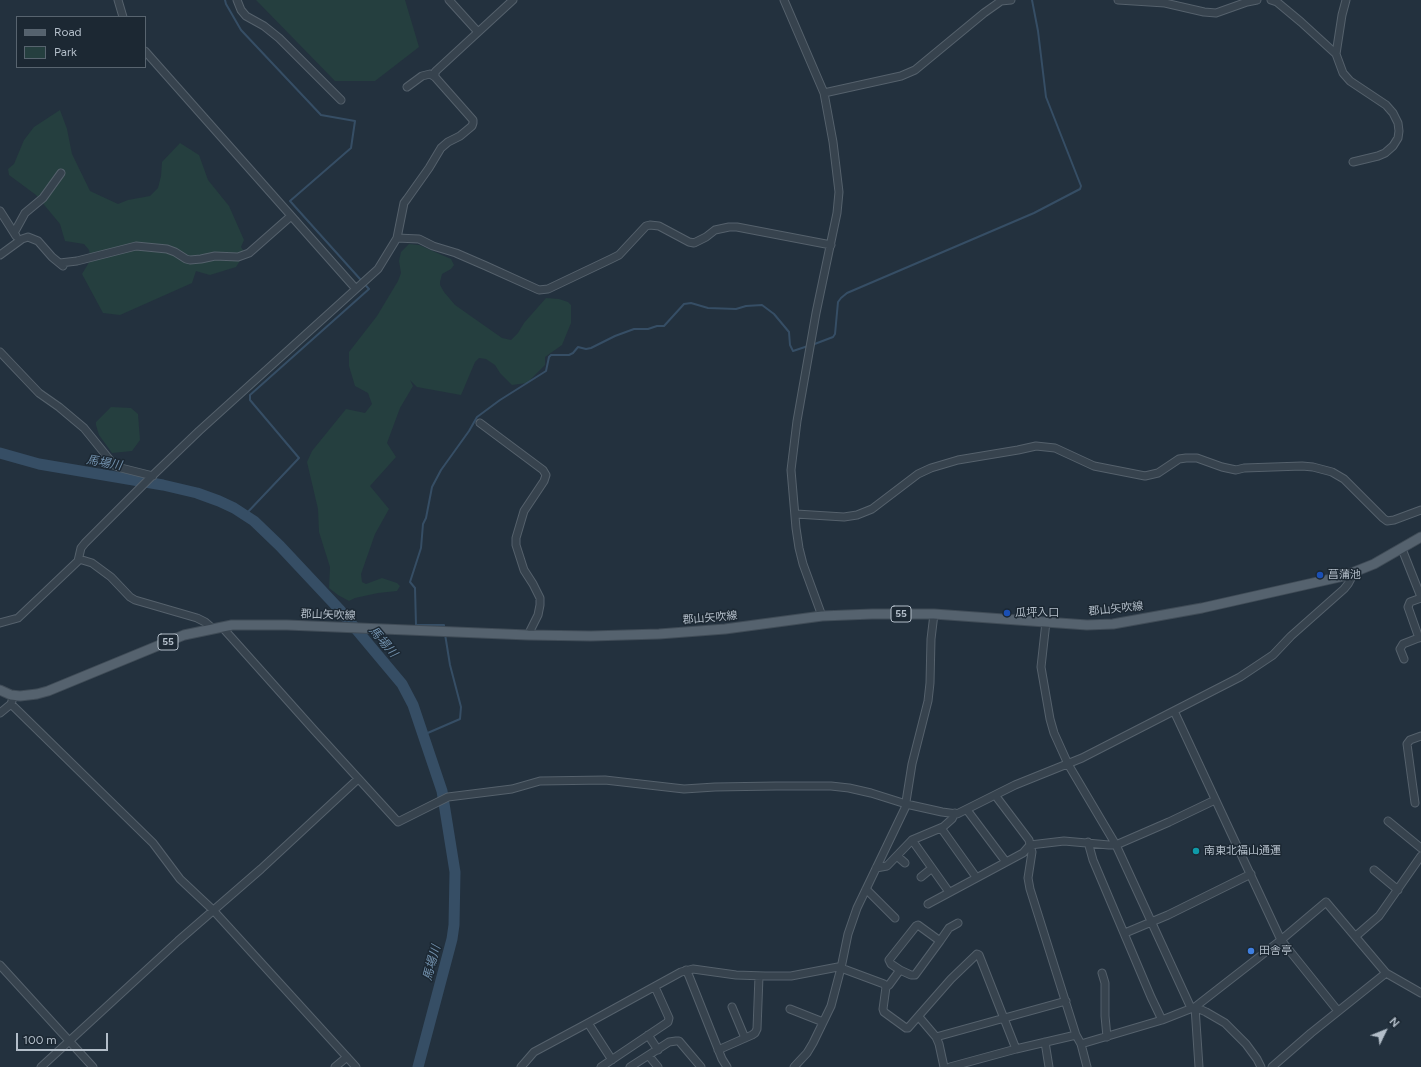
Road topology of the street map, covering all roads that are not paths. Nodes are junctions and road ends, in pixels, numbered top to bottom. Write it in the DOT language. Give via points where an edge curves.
graph roads {
  1 [pos="118,0"];
  2 [pos="237,0"];
  3 [pos="449,0"];
  4 [pos="513,0"];
  5 [pos="784,0"];
  6 [pos="1011,0"];
  7 [pos="1118,0"];
  8 [pos="1257,0"];
  9 [pos="1271,0"];
  10 [pos="1346,0"];
  11 [pos="1165,2"];
  12 [pos="123,16"];
  13 [pos="478,32"];
  14 [pos="146,52"];
  15 [pos="1336,54"];
  16 [pos="435,77"];
  17 [pos="407,87"];
  18 [pos="824,94"];
  19 [pos="341,100"];
  20 [pos="1353,162"];
  21 [pos="61,173"];
  22 [pos="0,211"];
  23 [pos="291,216"];
  24 [pos="14,233"];
  25 [pos="397,238"];
  26 [pos="19,242"];
  27 [pos="831,245"];
  28 [pos="0,255"];
  29 [pos="356,289"];
  30 [pos="0,352"];
  31 [pos="480,423"];
  32 [pos="152,477"];
  33 [pos="1421,510"];
  34 [pos="796,514"];
  35 [pos="1421,538"];
  36 [pos="1402,549"];
  37 [pos="79,559"];
  38 [pos="1354,573"];
  39 [pos="1421,598"];
  40 [pos="934,614"];
  41 [pos="822,616"];
  42 [pos="1046,622"];
  43 [pos="0,623"];
  44 [pos="218,628"];
  45 [pos="528,635"];
  46 [pos="1420,638"];
  47 [pos="1404,659"];
  48 [pos="0,690"];
  49 [pos="12,699"];
  50 [pos="1174,711"];
  51 [pos="0,713"];
  52 [pos="1421,736"];
  53 [pos="1068,764"];
  54 [pos="358,779"];
  55 [pos="996,795"];
  56 [pos="1215,800"];
  57 [pos="1416,803"];
  58 [pos="906,804"];
  59 [pos="967,810"];
  60 [pos="955,813"];
  61 [pos="1388,821"];
  62 [pos="941,828"];
  63 [pos="912,840"];
  64 [pos="1088,842"];
  65 [pos="1030,845"];
  66 [pos="1116,845"];
  67 [pos="1421,848"];
  68 [pos="897,856"];
  69 [pos="1421,856"];
  70 [pos="1006,862"];
  71 [pos="905,863"];
  72 [pos="876,868"];
  73 [pos="932,868"];
  74 [pos="1374,870"];
  75 [pos="1251,874"];
  76 [pos="976,877"];
  77 [pos="921,878"];
  78 [pos="866,888"];
  79 [pos="1398,890"];
  80 [pos="949,892"];
  81 [pos="928,904"];
  82 [pos="213,910"];
  83 [pos="895,918"];
  84 [pos="958,922"];
  85 [pos="1152,922"];
  86 [pos="1125,933"];
  87 [pos="1356,936"];
  88 [pos="1281,940"];
  89 [pos="940,941"];
  90 [pos="0,965"];
  91 [pos="841,968"];
  92 [pos="686,970"];
  93 [pos="900,970"];
  94 [pos="1102,973"];
  95 [pos="1386,973"];
  96 [pos="759,976"];
  97 [pos="655,987"];
  98 [pos="886,987"];
  99 [pos="1421,993"];
  100 [pos="1066,1001"];
  101 [pos="732,1007"];
  102 [pos="1193,1008"];
  103 [pos="790,1009"];
  104 [pos="1338,1011"];
  105 [pos="919,1017"];
  106 [pos="1003,1018"];
  107 [pos="1162,1020"];
  108 [pos="823,1022"];
  109 [pos="588,1023"];
  110 [pos="648,1035"];
  111 [pos="1076,1035"];
  112 [pos="936,1037"];
  113 [pos="1107,1037"];
  114 [pos="745,1038"];
  115 [pos="69,1041"];
  116 [pos="1045,1042"];
  117 [pos="1081,1044"];
  118 [pos="1016,1049"];
  119 [pos="658,1050"];
  120 [pos="718,1050"];
  121 [pos="347,1056"];
  122 [pos="649,1056"];
  123 [pos="612,1060"];
  124 [pos="975,1064"];
  125 [pos="41,1067"];
  126 [pos="93,1067"];
  127 [pos="335,1067"];
  128 [pos="356,1067"];
  129 [pos="521,1067"];
  130 [pos="601,1067"];
  131 [pos="630,1067"];
  132 [pos="658,1067"];
  133 [pos="701,1067"];
  134 [pos="727,1067"];
  135 [pos="794,1067"];
  136 [pos="944,1067"];
  137 [pos="950,1067"];
  138 [pos="1049,1067"];
  139 [pos="1087,1067"];
  140 [pos="1199,1067"];
  141 [pos="1261,1067"];
  142 [pos="1272,1067"];
  1 -- 12 [label="street"];
  2 -- 19 [label="street" via="246,16 279,38"];
  3 -- 13 [label="street"];
  4 -- 13 [label="street"];
  5 -- 18 [label="street"];
  6 -- 18 [label="street" via="1001,1 984,13 916,70 901,76"];
  7 -- 11 [label="street"];
  8 -- 11 [label="street" via="1216,13"];
  9 -- 15 [label="street" via="1277,2"];
  10 -- 15 [label="street"];
  13 -- 16 [label="street" via="435,72"];
  14 -- 23 [label="street"];
  15 -- 20 [label="street" via="1346,77 1389,108 1398,123 1398,138 1394,146 1378,156"];
  16 -- 17 [label="street" via="425,75"];
  16 -- 25 [label="street" via="473,123 438,152 404,204"];
  18 -- 27 [label="street" via="839,192"];
  21 -- 24 [label="street" via="43,198 26,213"];
  22 -- 24 [label="street"];
  23 -- 26 [label="street" via="249,253 238,257 215,256 190,260 167,249 136,246 62,265 38,242 28,237"];
  23 -- 29 [label="street"];
  24 -- 26 [label="street"];
  25 -- 27 [label="street" via="419,239 539,290 548,289 611,259 650,225 659,226 694,243 715,230 729,226"];
  25 -- 29 [label="street" via="378,269"];
  26 -- 28 [label="street"];
  27 -- 34 [label="street" via="816,312 793,443 791,470"];
  29 -- 32 [label="street"];
  30 -- 32 [label="street" via="39,393 84,428 114,465"];
  31 -- 45 [label="street" via="543,470 546,475 524,511 516,538 524,570 540,598 538,615"];
  32 -- 37 [label="street" via="81,548"];
  33 -- 34 [label="street" via="1387,521 1344,478 1313,467 1236,470 1197,458 1186,458 1179,459 1158,473 1145,476 1094,466 1055,448 1036,446 958,460 934,467 918,474 872,509 857,515 844,517"];
  34 -- 41 [label="street" via="802,559"];
  35 -- 36 [label="main road, 郡山矢吹線 / 55"];
  36 -- 38 [label="main road, 郡山矢吹線 / 55"];
  36 -- 39 [label="street"];
  37 -- 43 [label="street" via="18,618"];
  37 -- 44 [label="street" via="92,563 136,600 197,618"];
  38 -- 42 [label="main road, 郡山矢吹線 / 55" via="1202,608 1132,621 1087,625"];
  38 -- 50 [label="street" via="1344,589 1264,662"];
  39 -- 46 [label="street" via="1410,602 1408,607"];
  40 -- 41 [label="main road, 郡山矢吹線 / 55"];
  40 -- 42 [label="main road, 郡山矢吹線 / 55"];
  40 -- 58 [label="street" via="928,701 912,764"];
  41 -- 45 [label="main road, 郡山矢吹線 / 55" via="725,629 659,634"];
  42 -- 53 [label="street" via="1041,676 1050,719"];
  44 -- 45 [label="main road, 郡山矢吹線 / 55" via="258,625"];
  44 -- 49 [label="main road, 郡山矢吹線 / 55" via="184,635 48,691"];
  44 -- 54 [label="street"];
  46 -- 47 [label="street" via="1403,644 1400,649"];
  48 -- 49 [label="main road, 郡山矢吹線 / 55"];
  49 -- 51 [label="street"];
  49 -- 82 [label="street" via="153,843 180,879"];
  50 -- 53 [label="street"];
  50 -- 56 [label="street"];
  52 -- 57 [label="street" via="1407,744"];
  53 -- 55 [label="street"];
  53 -- 66 [label="street"];
  54 -- 58 [label="street" via="398,822 448,797 512,789 540,781 605,780 684,790 715,787 831,786 871,793"];
  54 -- 82 [label="street"];
  55 -- 59 [label="street"];
  55 -- 65 [label="street"];
  56 -- 66 [label="street"];
  56 -- 75 [label="street"];
  58 -- 60 [label="street"];
  58 -- 72 [label="street"];
  59 -- 60 [label="street"];
  59 -- 70 [label="street"];
  60 -- 62 [label="street"];
  61 -- 67 [label="street"];
  62 -- 63 [label="street"];
  62 -- 76 [label="street"];
  63 -- 68 [label="street"];
  63 -- 73 [label="street"];
  64 -- 65 [label="street" via="1064,841"];
  64 -- 66 [label="street"];
  64 -- 86 [label="street" via="1093,860"];
  65 -- 70 [label="street" via="1023,853"];
  65 -- 100 [label="street" via="1032,852 1028,878"];
  66 -- 85 [label="street"];
  68 -- 71 [label="street"];
  68 -- 72 [label="street" via="887,866"];
  69 -- 79 [label="street"];
  70 -- 76 [label="street"];
  72 -- 78 [label="street"];
  73 -- 77 [label="street"];
  73 -- 80 [label="street"];
  74 -- 79 [label="street"];
  75 -- 85 [label="street"];
  75 -- 88 [label="street"];
  76 -- 80 [label="street"];
  78 -- 83 [label="street"];
  78 -- 91 [label="street" via="848,934"];
  79 -- 87 [label="street" via="1379,916"];
  80 -- 81 [label="street"];
  82 -- 115 [label="street"];
  82 -- 121 [label="street"];
  84 -- 89 [label="street" via="951,926"];
  85 -- 86 [label="street"];
  85 -- 102 [label="street"];
  86 -- 107 [label="street"];
  87 -- 88 [label="street" via="1326,902"];
  87 -- 95 [label="street"];
  88 -- 102 [label="street"];
  88 -- 104 [label="street"];
  89 -- 93 [label="street" via="915,975"];
  89 -- 93 [label="street" via="916,926 889,960"];
  90 -- 115 [label="street"];
  91 -- 96 [label="street" via="792,976"];
  91 -- 98 [label="street"];
  91 -- 108 [label="street" via="831,1006"];
  92 -- 96 [label="street"];
  92 -- 97 [label="street"];
  92 -- 120 [label="street"];
  93 -- 98 [label="street"];
  94 -- 113 [label="street" via="1105,983"];
  95 -- 99 [label="street"];
  95 -- 104 [label="street"];
  96 -- 114 [label="street" via="757,1030"];
  97 -- 109 [label="street"];
  97 -- 110 [label="street" via="669,1018 668,1022"];
  98 -- 105 [label="street" via="884,1012 906,1028"];
  100 -- 106 [label="street"];
  100 -- 111 [label="street"];
  101 -- 114 [label="street"];
  102 -- 107 [label="street"];
  102 -- 140 [label="street"];
  102 -- 141 [label="street" via="1225,1023 1246,1044"];
  103 -- 108 [label="street"];
  104 -- 142 [label="street"];
  105 -- 106 [label="street" via="950,979 977,954"];
  105 -- 112 [label="street"];
  106 -- 112 [label="street"];
  106 -- 118 [label="street"];
  107 -- 113 [label="street"];
  108 -- 135 [label="street" via="807,1053"];
  109 -- 123 [label="street"];
  109 -- 129 [label="street" via="534,1052"];
  110 -- 119 [label="street"];
  110 -- 123 [label="street"];
  111 -- 116 [label="street"];
  111 -- 117 [label="street"];
  112 -- 136 [label="street"];
  113 -- 117 [label="street"];
  114 -- 120 [label="street"];
  115 -- 125 [label="street"];
  115 -- 126 [label="street"];
  116 -- 118 [label="street"];
  116 -- 138 [label="street"];
  117 -- 139 [label="street"];
  118 -- 124 [label="street"];
  119 -- 122 [label="street"];
  119 -- 133 [label="street" via="672,1041 679,1041"];
  120 -- 134 [label="street"];
  121 -- 127 [label="street"];
  121 -- 128 [label="street"];
  122 -- 131 [label="street"];
  122 -- 132 [label="street"];
  123 -- 130 [label="street"];
  124 -- 137 [label="street"];
}
